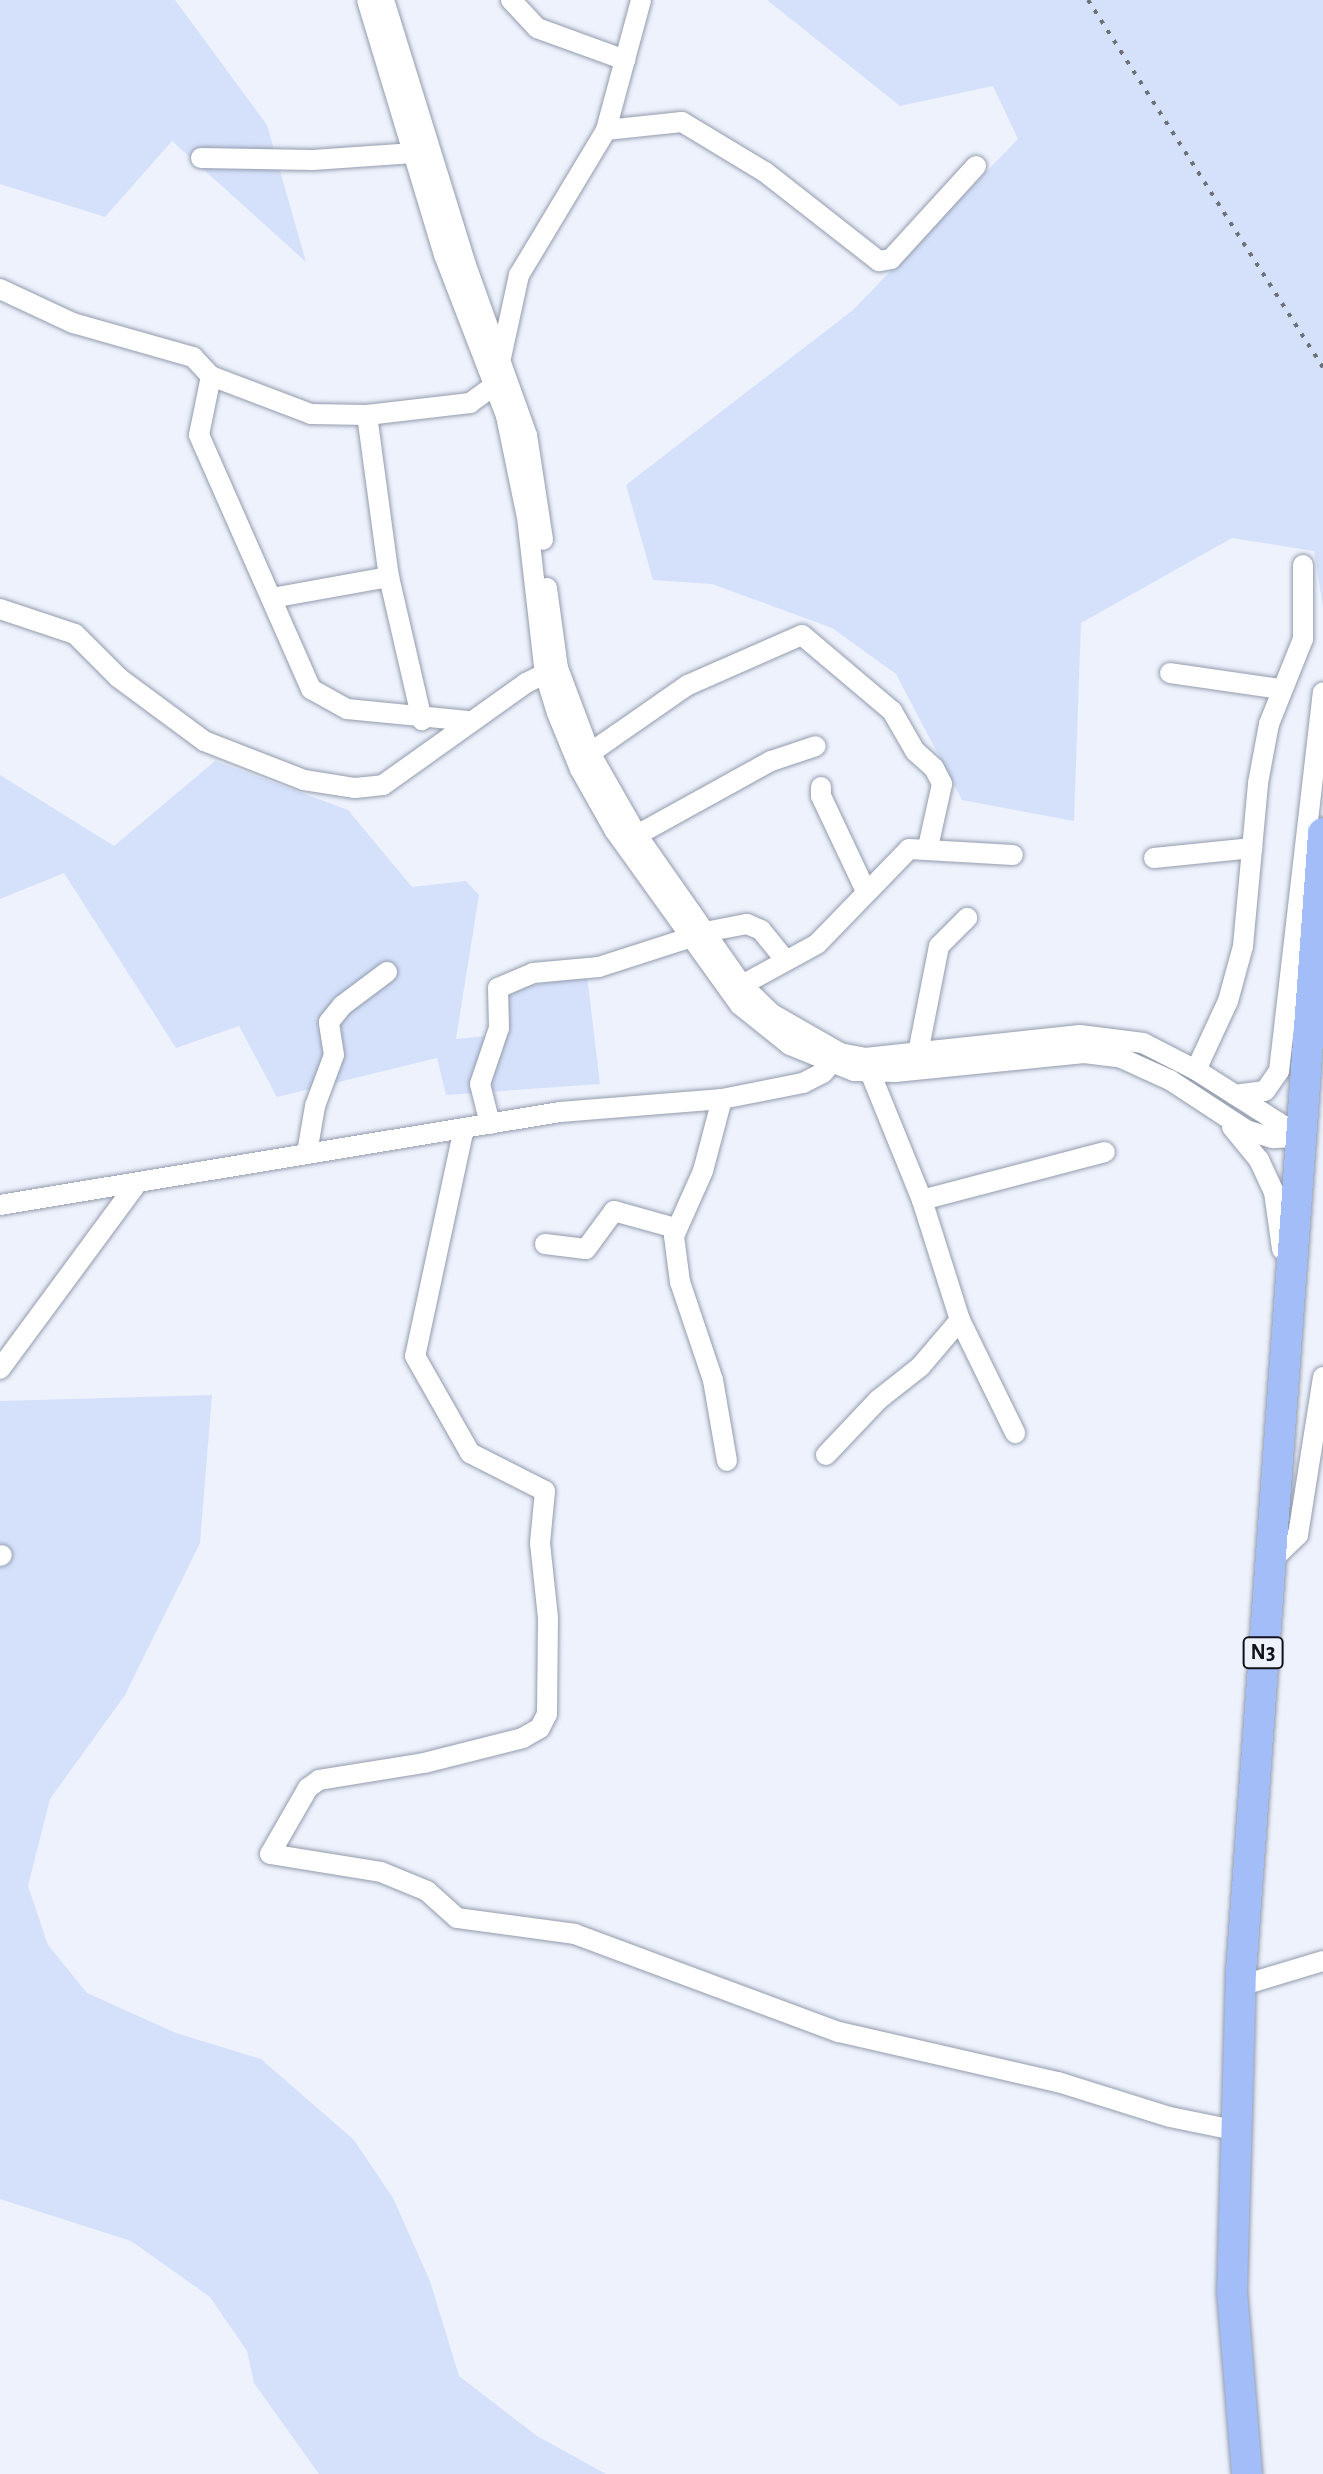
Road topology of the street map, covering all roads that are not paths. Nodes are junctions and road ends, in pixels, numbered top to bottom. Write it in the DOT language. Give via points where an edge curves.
graph roads {
  1 [pos="367,0"];
  2 [pos="384,0"];
  3 [pos="511,0"];
  4 [pos="641,0"];
  5 [pos="625,60"];
  6 [pos="606,130"];
  7 [pos="414,153"];
  8 [pos="201,158"];
  9 [pos="976,166"];
  10 [pos="0,289"];
  11 [pos="504,363"];
  12 [pos="211,376"];
  13 [pos="495,385"];
  14 [pos="367,415"];
  15 [pos="1303,565"];
  16 [pos="389,577"];
  17 [pos="272,598"];
  18 [pos="0,609"];
  19 [pos="552,671"];
  20 [pos="1170,673"];
  21 [pos="1280,689"];
  22 [pos="1323,693"];
  23 [pos="422,720"];
  24 [pos="470,721"];
  25 [pos="816,746"];
  26 [pos="590,753"];
  27 [pos="821,787"];
  28 [pos="1323,833"];
  29 [pos="637,835"];
  30 [pos="928,847"];
  31 [pos="1252,848"];
  32 [pos="1013,855"];
  33 [pos="1154,858"];
  34 [pos="866,891"];
  35 [pos="967,918"];
  36 [pos="697,935"];
  37 [pos="785,960"];
  38 [pos="387,972"];
  39 [pos="742,985"];
  40 [pos="918,1053"];
  41 [pos="836,1059"];
  42 [pos="868,1065"];
  43 [pos="1196,1070"];
  44 [pos="1235,1095"];
  45 [pos="722,1099"];
  46 [pos="1221,1115"];
  47 [pos="490,1124"];
  48 [pos="464,1128"];
  49 [pos="1301,1137"];
  50 [pos="1105,1152"];
  51 [pos="307,1153"];
  52 [pos="137,1183"];
  53 [pos="922,1200"];
  54 [pos="0,1205"];
  55 [pos="675,1228"];
  56 [pos="545,1244"];
  57 [pos="960,1320"];
  58 [pos="1285,1364"];
  59 [pos="0,1369"];
  60 [pos="1323,1377"];
  61 [pos="1015,1433"];
  62 [pos="826,1455"];
  63 [pos="727,1461"];
  64 [pos="1270,1562"];
  65 [pos="1323,1961"];
  66 [pos="1240,1986"];
  67 [pos="1234,2130"];
  68 [pos="1247,2474"];
  1 -- 7 [label="street"];
  2 -- 11 [label="street" via="466,265"];
  3 -- 5 [label="street" via="537,28"];
  4 -- 5 [label="street"];
  5 -- 6 [label="street"];
  6 -- 9 [label="street" via="682,122 765,172 879,261 891,259"];
  6 -- 11 [label="street" via="519,275"];
  7 -- 8 [label="street" via="313,160"];
  7 -- 13 [label="street" via="444,255"];
  10 -- 12 [label="street" via="73,323 193,357"];
  11 -- 13 [label="street"];
  11 -- 19 [label="street" via="527,435 541,511"];
  12 -- 14 [label="street" via="311,414"];
  12 -- 17 [label="street" via="199,435"];
  13 -- 14 [label="street" via="470,403"];
  13 -- 19 [label="street" via="527,517"];
  14 -- 16 [label="street"];
  15 -- 21 [label="street" via="1303,639 1297,663"];
  16 -- 17 [label="street"];
  16 -- 23 [label="street"];
  17 -- 23 [label="street" via="311,689 328,703"];
  18 -- 24 [label="street" via="75,634 119,678 204,741 304,780 355,788 383,785 437,751"];
  19 -- 24 [label="street"];
  19 -- 26 [label="street"];
  19 -- 36 [label="street" via="580,769 615,831"];
  20 -- 21 [label="street"];
  21 -- 31 [label="street" via="1258,783"];
  22 -- 44 [label="street" via="1279,1071 1265,1091"];
  23 -- 24 [label="street"];
  25 -- 29 [label="street" via="771,761"];
  26 -- 29 [label="street"];
  26 -- 30 [label="street" via="688,685 802,635 892,711 915,751 934,768 942,784"];
  27 -- 34 [label="street"];
  28 -- 49 [label="highway, N3"];
  29 -- 36 [label="street"];
  30 -- 32 [label="street"];
  30 -- 34 [label="street" via="897,857"];
  31 -- 33 [label="street"];
  31 -- 43 [label="street" via="1237,968"];
  34 -- 37 [label="street" via="817,944"];
  35 -- 40 [label="street" via="939,946"];
  36 -- 37 [label="street" via="747,924 761,930"];
  36 -- 39 [label="street"];
  36 -- 41 [label="street" via="740,1005 767,1031"];
  36 -- 47 [label="street" via="599,967 533,973 498,988 499,1028 480,1084"];
  37 -- 39 [label="street"];
  38 -- 51 [label="street" via="329,1022 334,1055 315,1106"];
  39 -- 41 [label="street" via="772,1014"];
  40 -- 42 [label="street"];
  40 -- 43 [label="street" via="1080,1035 1113,1037 1143,1043"];
  41 -- 42 [label="street"];
  41 -- 45 [label="street" via="803,1083"];
  42 -- 46 [label="street" via="1084,1053 1119,1057 1170,1080"];
  42 -- 53 [label="street"];
  43 -- 44 [label="street"];
  44 -- 49 [label="street"];
  45 -- 47 [label="street"];
  45 -- 55 [label="street" via="703,1171"];
  46 -- 49 [label="street" via="1273,1138"];
  46 -- 58 [label="street" via="1259,1160 1274,1192"];
  47 -- 48 [label="street"];
  48 -- 51 [label="street"];
  48 -- 67 [label="street" via="415,1356 470,1453 545,1491 540,1543 548,1618 547,1714 540,1728 523,1738 424,1763 319,1780 308,1788 270,1854 381,1872 427,1891 457,1918 575,1934 839,2032 1058,2082 1170,2117"];
  49 -- 58 [label="highway, N3"];
  50 -- 53 [label="street"];
  51 -- 52 [label="street"];
  52 -- 54 [label="street"];
  52 -- 59 [label="street"];
  53 -- 57 [label="street"];
  55 -- 56 [label="street" via="614,1211 586,1249"];
  55 -- 63 [label="street" via="680,1282 713,1380"];
  57 -- 61 [label="street"];
  57 -- 62 [label="street" via="920,1367 878,1400"];
  58 -- 64 [label="highway, N3"];
  60 -- 64 [label="street" via="1298,1535"];
  64 -- 66 [label="highway, N3"];
  65 -- 66 [label="street"];
  66 -- 67 [label="highway, N3"];
  67 -- 68 [label="highway, N3" via="1232,2292"];
}
